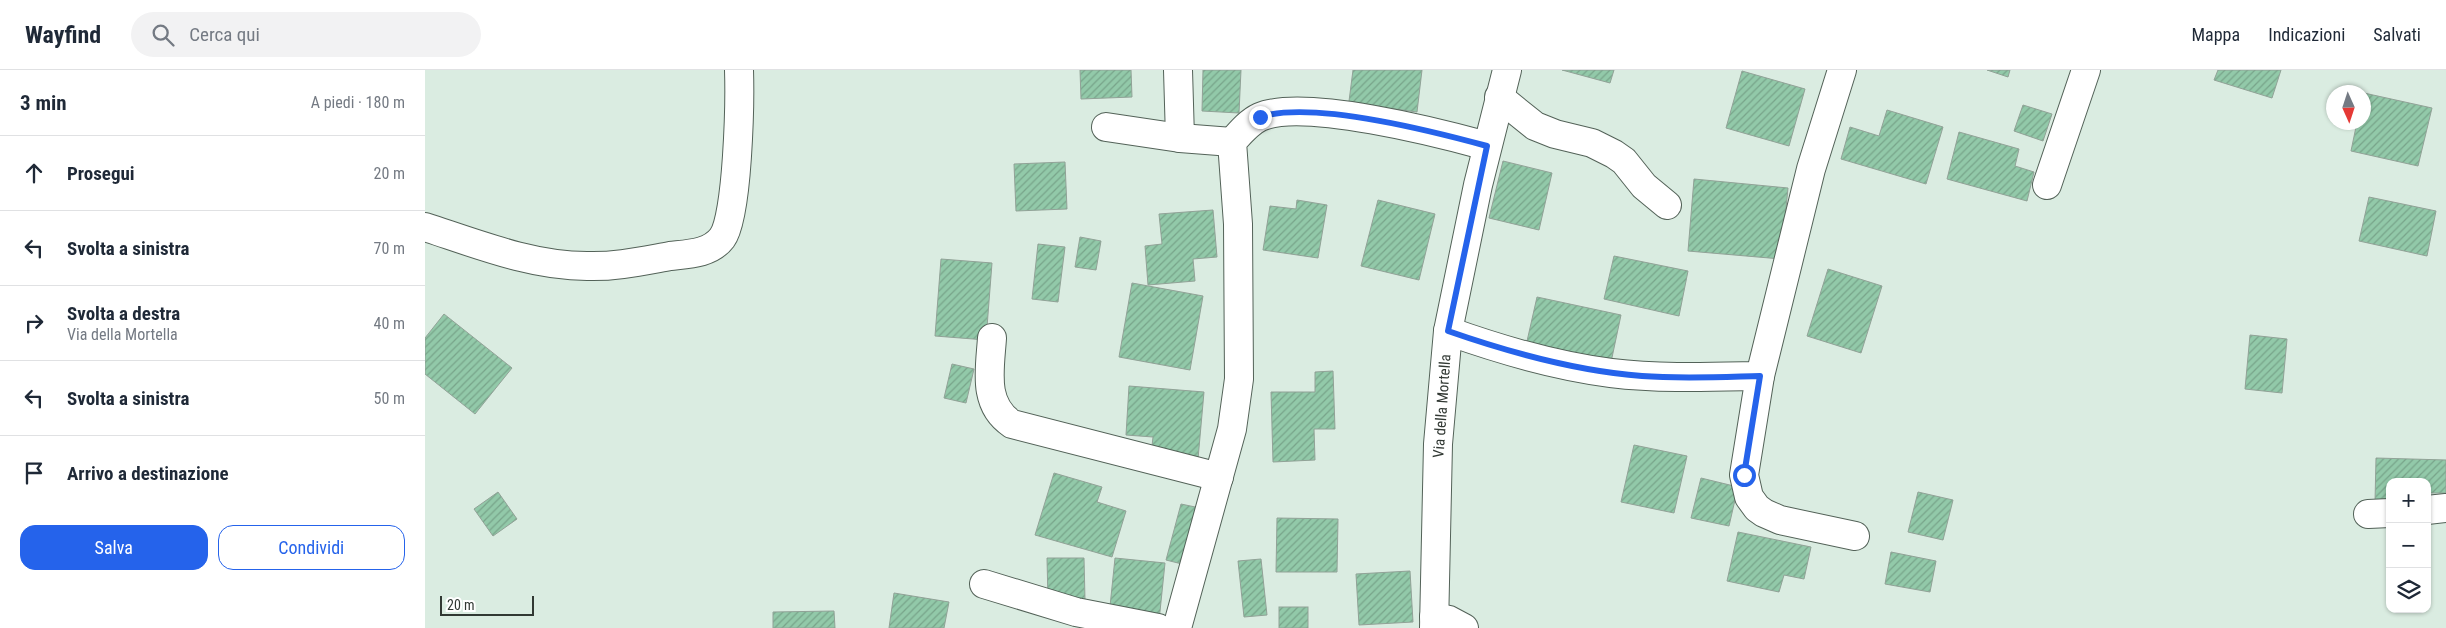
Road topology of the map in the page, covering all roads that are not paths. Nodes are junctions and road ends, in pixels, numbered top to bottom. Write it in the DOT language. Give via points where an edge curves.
graph roads {
  1 [pos="739,70"];
  2 [pos="1178,70"];
  3 [pos="1507,70"];
  4 [pos="1842,70"];
  5 [pos="2086,70"];
  6 [pos="1499,97"];
  7 [pos="1106,127"];
  8 [pos="1180,138"];
  9 [pos="1232,142"];
  10 [pos="1487,146"];
  11 [pos="2047,185"];
  12 [pos="1667,205"];
  13 [pos="425,227"];
  14 [pos="1448,331"];
  15 [pos="991,338"];
  16 [pos="1760,376"];
  17 [pos="1219,477"];
  18 [pos="2446,508"];
  19 [pos="2431,510"];
  20 [pos="1855,536"];
  21 [pos="984,584"];
  22 [pos="1434,622"];
  23 [pos="1158,628"];
  24 [pos="1177,628"];
  25 [pos="1464,628"];
  1 -- 13 [label="street" via="731,214 722,238 707,250 614,265 571,266 535,260"];
  2 -- 8 [label="street"];
  3 -- 6 [label="street, Via della Mortella"];
  4 -- 16 [label="street" via="1811,169"];
  5 -- 11 [label="street"];
  6 -- 10 [label="street, Via della Mortella"];
  6 -- 12 [label="street" via="1535,126 1592,143 1614,154"];
  7 -- 8 [label="street"];
  8 -- 9 [label="street"];
  9 -- 10 [label="street" via="1260,117 1292,112 1361,119"];
  9 -- 17 [label="street" via="1238,244 1239,379 1232,429"];
  10 -- 14 [label="street, Via della Mortella"];
  14 -- 16 [label="street" via="1512,352 1604,372 1672,377"];
  14 -- 22 [label="street, Via della Mortella" via="1438,444"];
  15 -- 17 [label="street" via="990,393 996,409 1012,424"];
  16 -- 20 [label="street" via="1745,467 1745,486 1749,497 1757,508 1771,517"];
  17 -- 24 [label="street"];
  18 -- 19 [label="street"];
  21 -- 23 [label="street" via="1076,612"];
  22 -- 25 [label="street" via="1449,620"];
}
